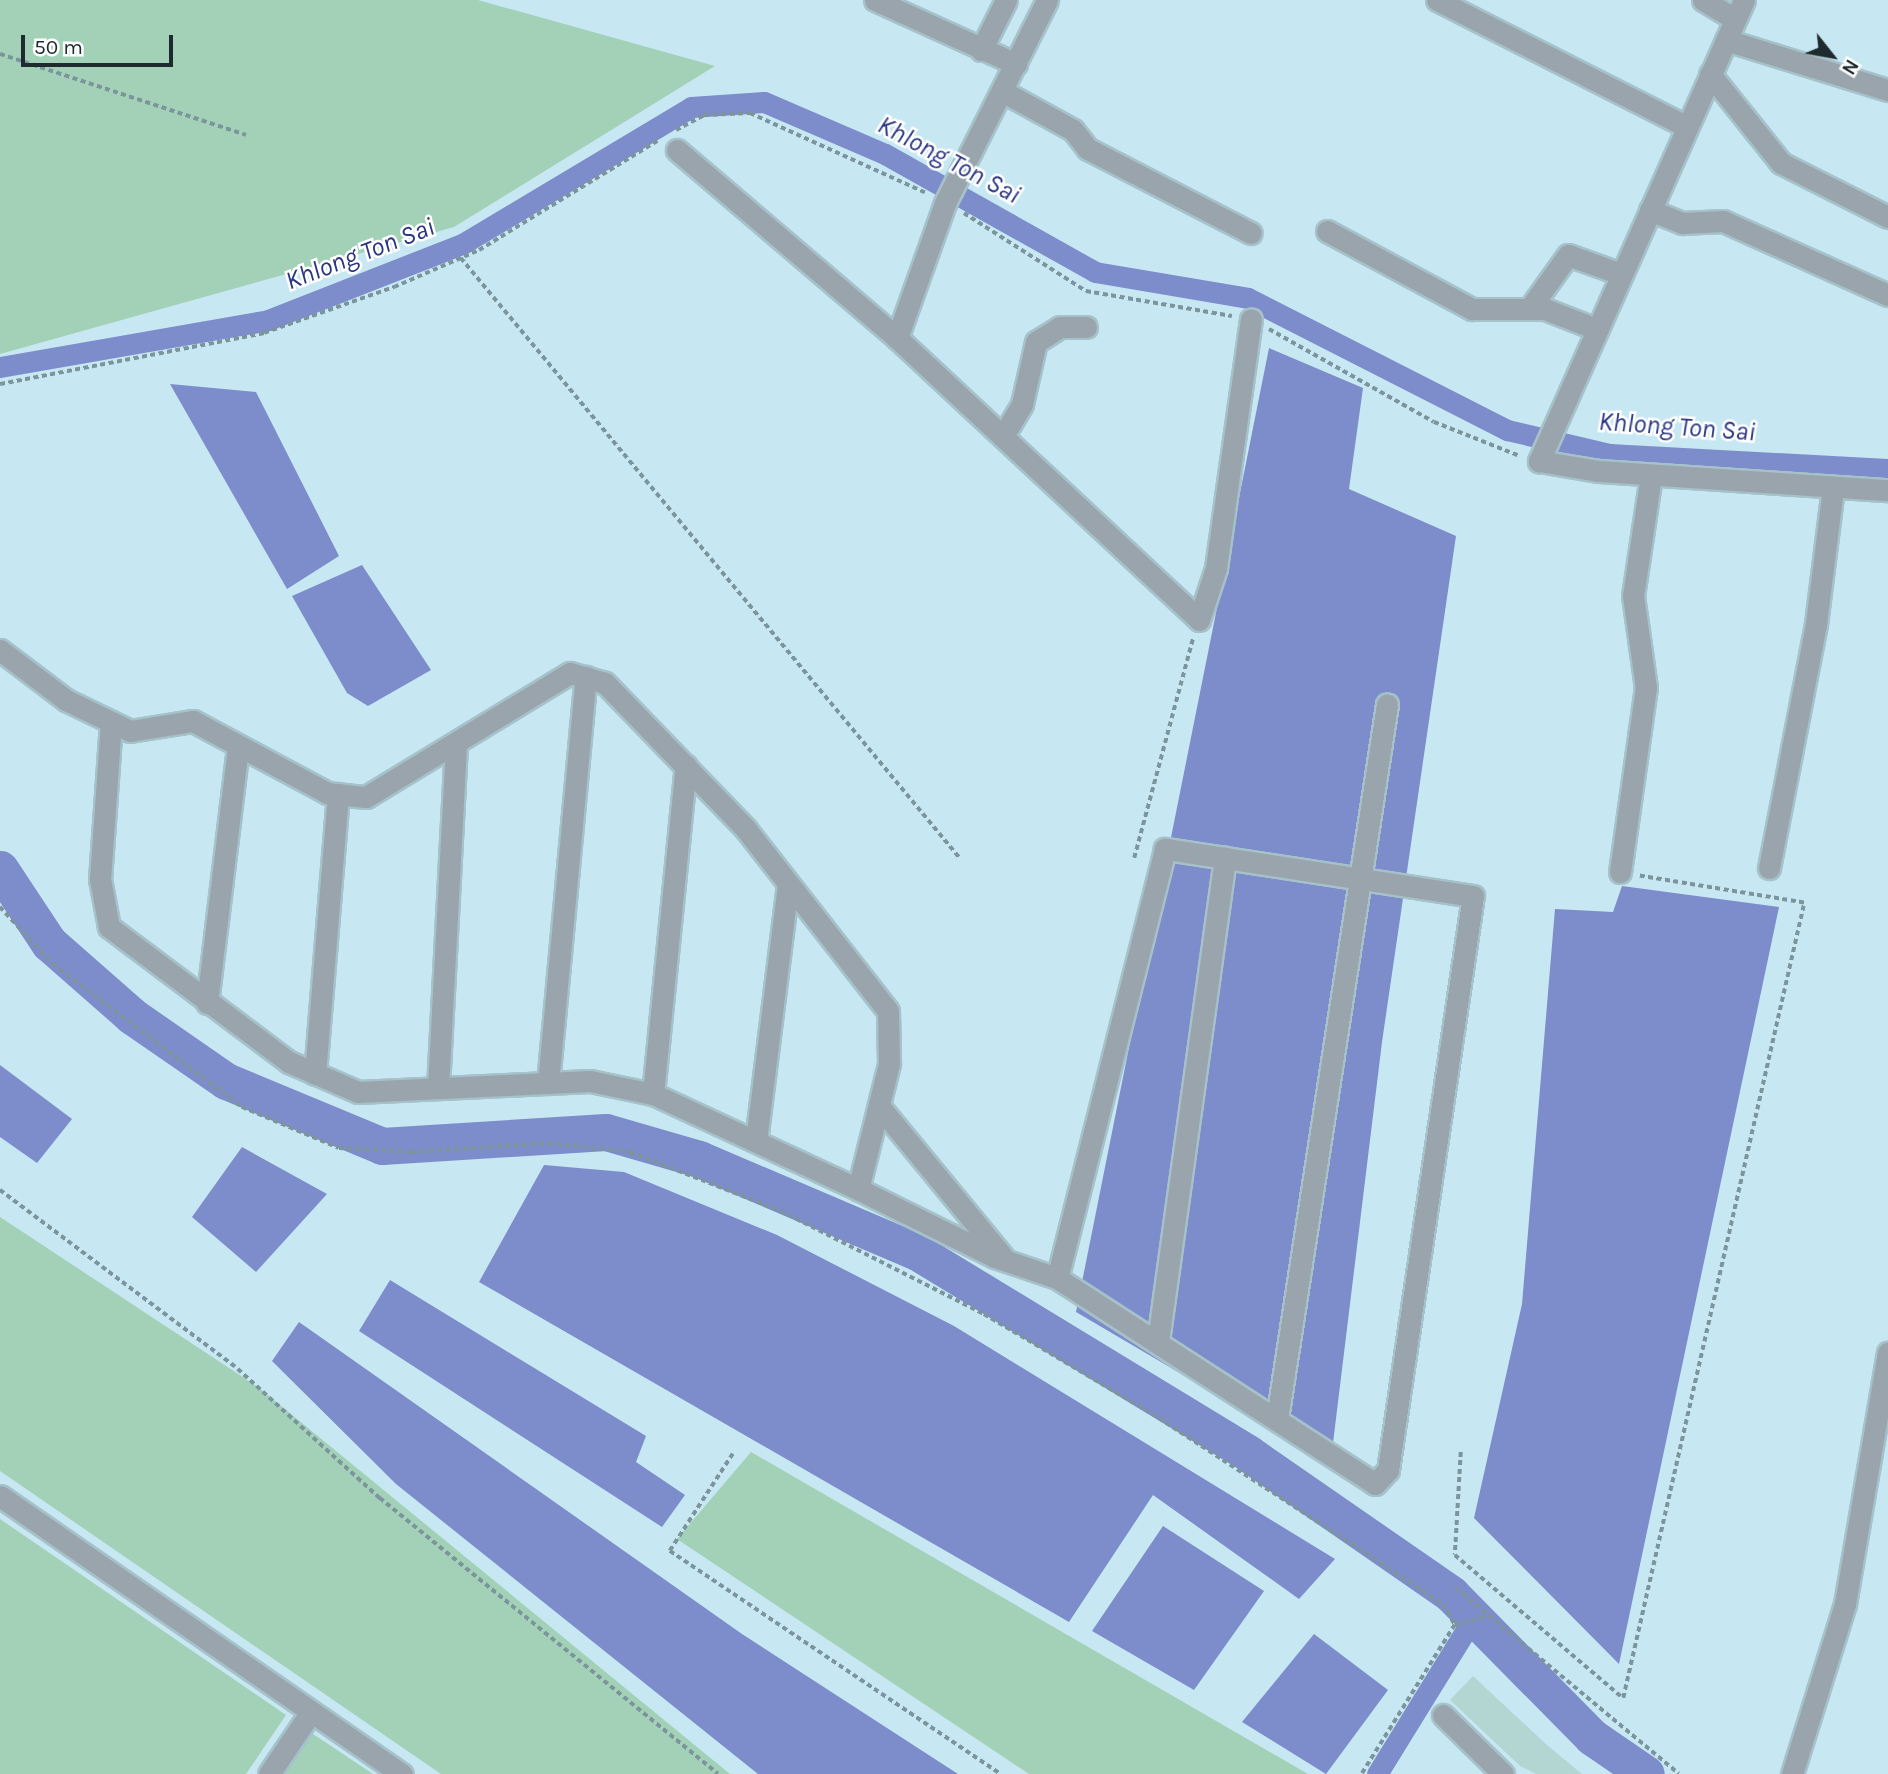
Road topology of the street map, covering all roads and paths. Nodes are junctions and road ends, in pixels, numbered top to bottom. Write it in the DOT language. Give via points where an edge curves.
graph roads {
  1 [pos="875,0"];
  2 [pos="1006,0"];
  3 [pos="1046,0"];
  4 [pos="1437,0"];
  5 [pos="1703,0"];
  6 [pos="1740,10"];
  7 [pos="1726,40"];
  8 [pos="981,50"];
  9 [pos="0,54"];
  10 [pos="1016,64"];
  11 [pos="1710,74"];
  12 [pos="1888,90"];
  13 [pos="1002,91"];
  14 [pos="1687,127"];
  15 [pos="246,135"];
  16 [pos="677,150"];
  17 [pos="950,194"];
  18 [pos="1650,210"];
  19 [pos="1888,217"];
  20 [pos="1327,231"];
  21 [pos="1251,233"];
  22 [pos="461,258"];
  23 [pos="1621,274"];
  24 [pos="1888,295"];
  25 [pos="1530,309"];
  26 [pos="1251,319"];
  27 [pos="1086,327"];
  28 [pos="1596,329"];
  29 [pos="897,338"];
  30 [pos="0,384"];
  31 [pos="1003,436"];
  32 [pos="1539,460"];
  33 [pos="1651,475"];
  34 [pos="1833,487"];
  35 [pos="1888,490"];
  36 [pos="1199,620"];
  37 [pos="0,650"];
  38 [pos="586,677"];
  39 [pos="1387,704"];
  40 [pos="111,722"];
  41 [pos="456,744"];
  42 [pos="238,747"];
  43 [pos="686,766"];
  44 [pos="338,794"];
  45 [pos="959,857"];
  46 [pos="1134,858"];
  47 [pos="1225,858"];
  48 [pos="1769,868"];
  49 [pos="1620,872"];
  50 [pos="1360,879"];
  51 [pos="788,884"];
  52 [pos="0,906"];
  53 [pos="207,1003"];
  54 [pos="315,1074"];
  55 [pos="548,1083"];
  56 [pos="438,1088"];
  57 [pos="653,1094"];
  58 [pos="879,1106"];
  59 [pos="755,1141"];
  60 [pos="859,1189"];
  61 [pos="0,1190"];
  62 [pos="1006,1261"];
  63 [pos="1057,1278"];
  64 [pos="1158,1341"];
  65 [pos="1888,1353"];
  66 [pos="1276,1419"];
  67 [pos="1461,1452"];
  68 [pos="733,1454"];
  69 [pos="0,1496"];
  70 [pos="1456,1588"];
  71 [pos="1485,1617"];
  72 [pos="1455,1625"];
  73 [pos="311,1712"];
  74 [pos="1443,1715"];
  75 [pos="270,1774"];
  76 [pos="402,1774"];
  77 [pos="718,1774"];
  78 [pos="1000,1774"];
  79 [pos="1362,1774"];
  80 [pos="1503,1774"];
  81 [pos="1679,1774"];
  82 [pos="1792,1774"];
  1 -- 8 [label="street"];
  2 -- 8 [label="street"];
  3 -- 10 [label="street"];
  4 -- 14 [label="street"];
  5 -- 6 [label="street"];
  6 -- 7 [label="street"];
  7 -- 11 [label="street"];
  7 -- 12 [label="street"];
  8 -- 10 [label="street"];
  9 -- 15 [label="path"];
  10 -- 13 [label="street"];
  11 -- 14 [label="street"];
  11 -- 19 [label="street" via="1781,163"];
  13 -- 17 [label="street"];
  13 -- 21 [label="street" via="1073,130 1088,149"];
  14 -- 18 [label="street"];
  16 -- 29 [label="street"];
  17 -- 22 [label="path" via="750,113 704,115"];
  17 -- 26 [label="path" via="1086,291"];
  17 -- 29 [label="street"];
  18 -- 23 [label="street"];
  18 -- 24 [label="street" via="1682,223 1723,221"];
  20 -- 25 [label="street" via="1472,309"];
  22 -- 30 [label="path" via="264,333"];
  22 -- 45 [label="path"];
  23 -- 25 [label="street" via="1568,255"];
  23 -- 28 [label="street"];
  25 -- 28 [label="street"];
  26 -- 32 [label="path" via="1434,422 1500,452"];
  26 -- 36 [label="street" via="1216,568"];
  27 -- 31 [label="street" via="1060,327 1036,342 1022,404"];
  28 -- 32 [label="street"];
  29 -- 31 [label="street"];
  31 -- 36 [label="street"];
  32 -- 33 [label="street"];
  33 -- 34 [label="street"];
  33 -- 49 [label="street" via="1633,596 1646,688"];
  34 -- 35 [label="street"];
  34 -- 48 [label="street" via="1817,613"];
  36 -- 46 [label="path"];
  37 -- 40 [label="street" via="66,700"];
  38 -- 41 [label="street" via="570,673"];
  38 -- 43 [label="street" via="605,683"];
  38 -- 55 [label="street"];
  39 -- 50 [label="street"];
  40 -- 42 [label="street" via="130,731 193,721"];
  40 -- 53 [label="street" via="100,880 109,927"];
  41 -- 44 [label="street" via="366,797"];
  41 -- 56 [label="street"];
  42 -- 44 [label="street"];
  42 -- 53 [label="street"];
  43 -- 51 [label="street"];
  43 -- 57 [label="street"];
  44 -- 54 [label="street"];
  47 -- 50 [label="street"];
  47 -- 63 [label="street" via="1165,849"];
  47 -- 64 [label="street"];
  49 -- 67 [label="path" via="1804,903 1623,1698 1455,1555"];
  50 -- 66 [label="street"];
  50 -- 66 [label="street" via="1473,896 1388,1470 1375,1484"];
  51 -- 58 [label="street" via="888,1011 890,1065"];
  51 -- 59 [label="street"];
  52 -- 72 [label="path" via="53,964 210,1088 339,1148 412,1152 550,1143 630,1152 781,1211 984,1314 1159,1418 1443,1604"];
  53 -- 54 [label="street" via="289,1062"];
  54 -- 56 [label="street" via="358,1092"];
  55 -- 56 [label="street"];
  55 -- 57 [label="street" via="590,1082"];
  57 -- 59 [label="street"];
  58 -- 60 [label="street"];
  58 -- 62 [label="street"];
  59 -- 60 [label="street"];
  60 -- 62 [label="street"];
  61 -- 77 [label="path" via="238,1368 380,1498"];
  62 -- 63 [label="street"];
  63 -- 64 [label="street"];
  64 -- 66 [label="street"];
  65 -- 82 [label="street" via="1845,1604"];
  68 -- 78 [label="path" via="670,1551"];
  69 -- 73 [label="street"];
  70 -- 71 [label="path"];
  71 -- 72 [label="path"];
  71 -- 81 [label="path"];
  72 -- 79 [label="path"];
  73 -- 75 [label="street"];
  73 -- 76 [label="street"];
  74 -- 80 [label="street"];
}
